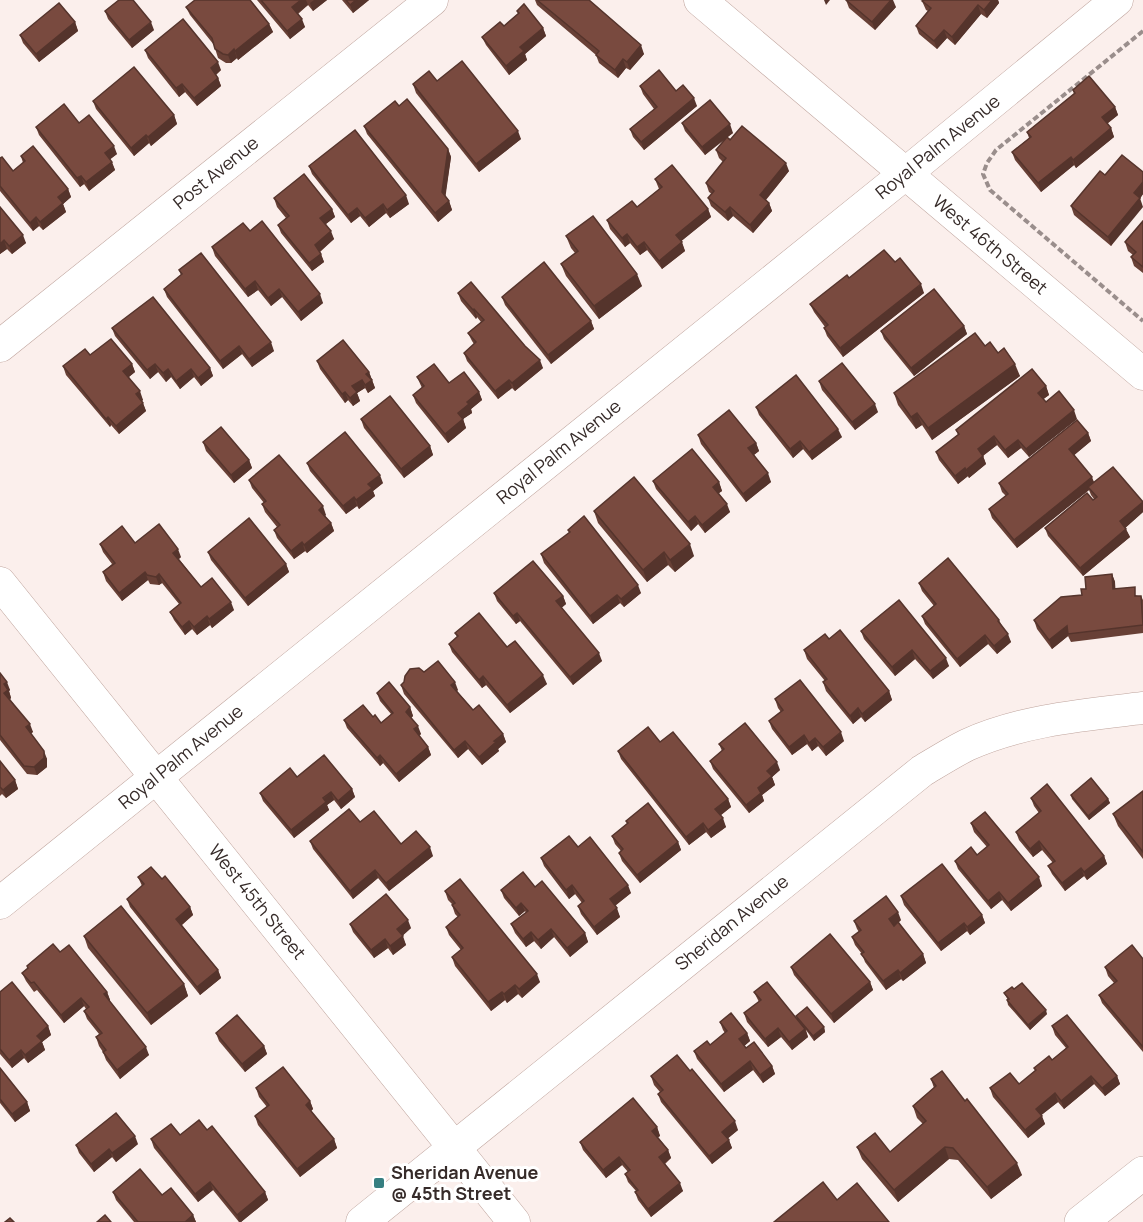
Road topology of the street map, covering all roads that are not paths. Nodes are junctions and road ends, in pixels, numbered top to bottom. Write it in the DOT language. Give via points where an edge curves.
graph roads {
  1 [pos="432,0"];
  2 [pos="700,0"];
  3 [pos="1117,0"];
  4 [pos="905,174"];
  5 [pos="0,346"];
  6 [pos="1143,374"];
  7 [pos="0,583"];
  8 [pos="1143,708"];
  9 [pos="156,777"];
  10 [pos="0,903"];
  11 [pos="454,1148"];
  12 [pos="1143,1173"];
  13 [pos="362,1222"];
  14 [pos="514,1222"];
  15 [pos="1081,1222"];
  1 -- 5 [label="street, Post Avenue"];
  2 -- 4 [label="street, West 46th Street"];
  3 -- 4 [label="street, Royal Palm Avenue"];
  4 -- 6 [label="street, West 46th Street"];
  4 -- 9 [label="street, Royal Palm Avenue"];
  7 -- 9 [label="street, West 45th Street"];
  8 -- 11 [label="street, Sheridan Avenue" via="1060,718 1009,730 967,745 922,771"];
  9 -- 10 [label="street, Royal Palm Avenue"];
  9 -- 11 [label="street, West 45th Street"];
  11 -- 13 [label="street, Sheridan Avenue"];
  11 -- 14 [label="street, West 45th Street"];
  12 -- 15 [label="main road"];
}
